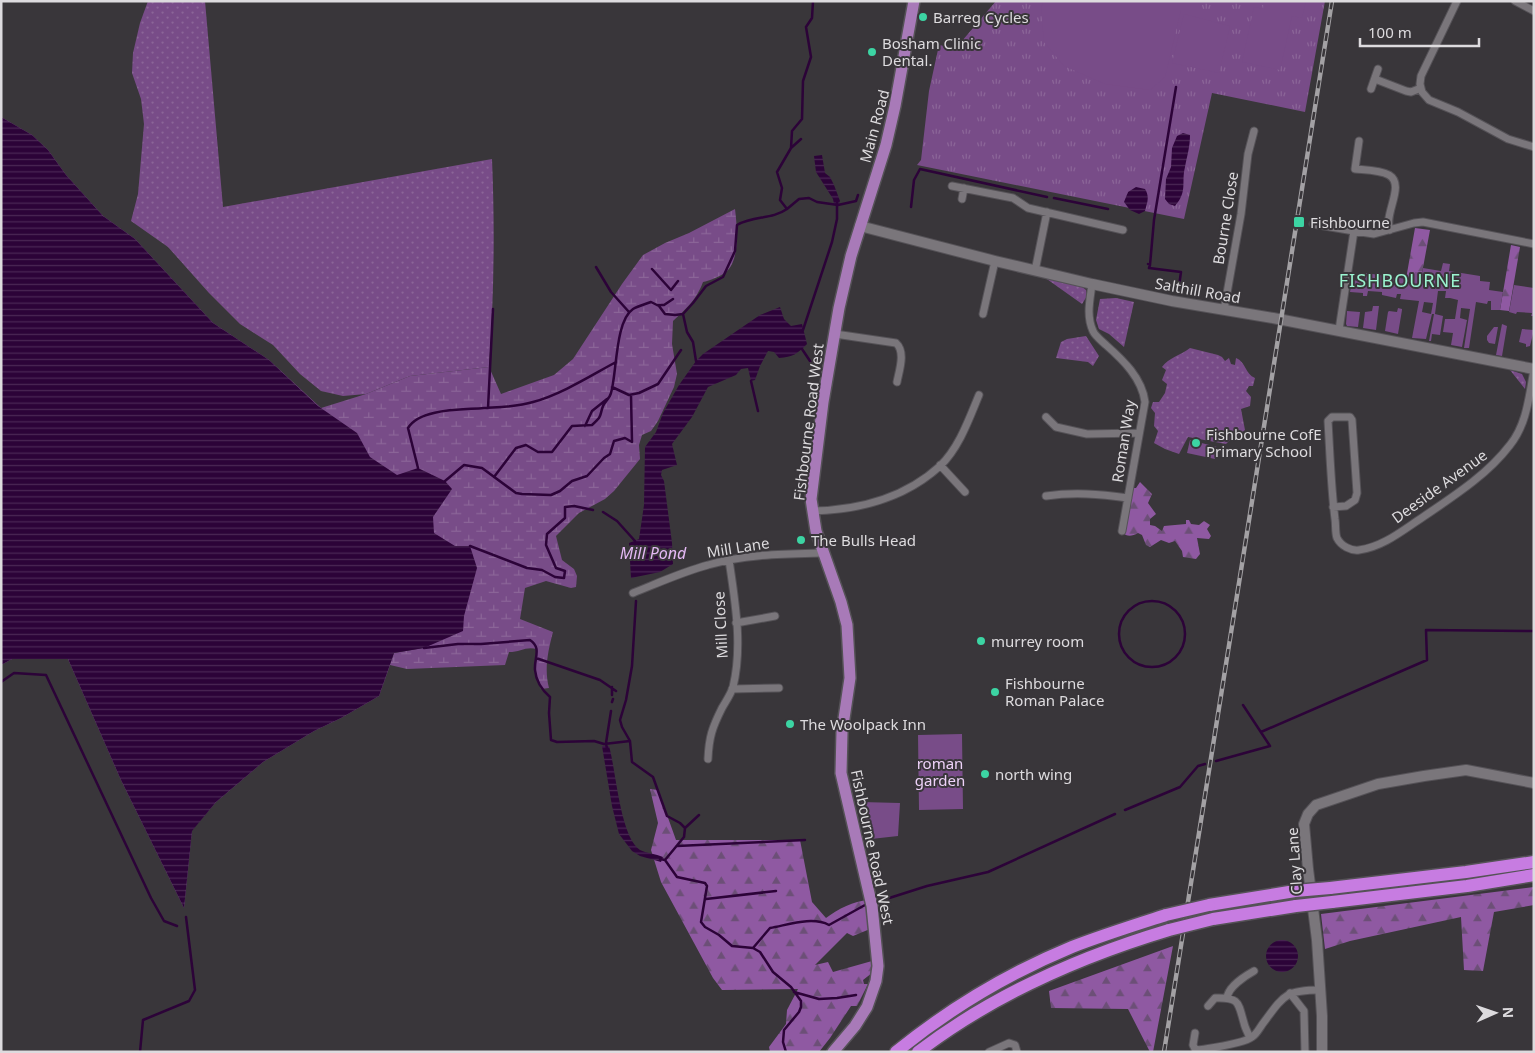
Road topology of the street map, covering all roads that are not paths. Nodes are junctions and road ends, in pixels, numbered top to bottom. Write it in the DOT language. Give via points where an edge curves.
graph roads {
  1 [pos="914,1"];
  2 [pos="1457,1"];
  3 [pos="1515,1"];
  4 [pos="1534,11"];
  5 [pos="1378,69"];
  6 [pos="1375,79"];
  7 [pos="1421,88"];
  8 [pos="1371,89"];
  9 [pos="1254,131"];
  10 [pos="1359,141"];
  11 [pos="1534,147"];
  12 [pos="952,186"];
  13 [pos="964,188"];
  14 [pos="962,198"];
  15 [pos="1047,212"];
  16 [pos="1313,224"];
  17 [pos="860,226"];
  18 [pos="1123,230"];
  19 [pos="1390,230"];
  20 [pos="1354,231"];
  21 [pos="1534,244"];
  22 [pos="995,261"];
  23 [pos="1034,271"];
  24 [pos="1092,284"];
  25 [pos="1224,310"];
  26 [pos="983,314"];
  27 [pos="1339,330"];
  28 [pos="834,334"];
  29 [pos="1534,370"];
  30 [pos="897,382"];
  31 [pos="978,395"];
  32 [pos="1046,417"];
  33 [pos="1139,433"];
  34 [pos="940,465"];
  35 [pos="965,492"];
  36 [pos="1046,496"];
  37 [pos="1128,498"];
  38 [pos="1333,507"];
  39 [pos="812,511"];
  40 [pos="1122,531"];
  41 [pos="823,552"];
  42 [pos="728,560"];
  43 [pos="633,593"];
  44 [pos="775,616"];
  45 [pos="736,623"];
  46 [pos="779,688"];
  47 [pos="732,689"];
  48 [pos="708,759"];
  49 [pos="1534,783"];
  50 [pos="1534,862"];
  51 [pos="1534,875"];
  52 [pos="1254,971"];
  53 [pos="1320,990"];
  54 [pos="1290,993"];
  55 [pos="1227,998"];
  56 [pos="1208,1006"];
  57 [pos="1195,1033"];
  58 [pos="1250,1038"];
  59 [pos="833,1052"];
  60 [pos="896,1052"];
  61 [pos="918,1052"];
  62 [pos="989,1052"];
  63 [pos="1017,1052"];
  64 [pos="1305,1052"];
  65 [pos="1322,1052"];
  1 -- 17 [label="main road, Main Road" via="886,145"];
  2 -- 7 [label="street" via="1421,76"];
  3 -- 4 [label="street"];
  5 -- 6 [label="street"];
  6 -- 7 [label="street" via="1411,92"];
  6 -- 8 [label="street"];
  7 -- 11 [label="street" via="1429,100 1508,139"];
  9 -- 25 [label="street, Bourne Close"];
  10 -- 19 [label="street" via="1354,168 1388,174 1396,185 1388,217"];
  12 -- 13 [label="street"];
  13 -- 14 [label="street"];
  13 -- 15 [label="street" via="1013,198 1028,208"];
  15 -- 18 [label="street"];
  15 -- 23 [label="street"];
  16 -- 20 [label="street"];
  17 -- 22 [label="street, Salthill Road"];
  17 -- 28 [label="main road, Fishbourne Road West"];
  19 -- 20 [label="street" via="1374,234"];
  19 -- 21 [label="street" via="1422,222"];
  20 -- 27 [label="street"];
  22 -- 23 [label="street, Salthill Road"];
  22 -- 26 [label="street"];
  23 -- 24 [label="street, Salthill Road"];
  24 -- 25 [label="street, Salthill Road"];
  24 -- 33 [label="street, Roman Way" via="1089,321 1093,333 1121,358 1144,392"];
  25 -- 27 [label="street, Salthill Road"];
  27 -- 29 [label="street, Salthill Road"];
  28 -- 30 [label="street" via="896,343 901,352"];
  28 -- 39 [label="main road, Fishbourne Road West" via="812,487"];
  29 -- 38 [label="street, Deeside Avenue" via="1520,431 1486,471 1422,517 1387,540 1357,550 1346,548 1337,538"];
  31 -- 34 [label="street" via="964,431"];
  32 -- 33 [label="street" via="1056,427 1087,434"];
  33 -- 37 [label="street, Roman Way"];
  34 -- 35 [label="street"];
  34 -- 39 [label="street" via="896,495 852,508"];
  36 -- 37 [label="street" via="1092,493"];
  37 -- 40 [label="street, Roman Way"];
  38 -- 38 [label="street, Deeside Avenue" via="1328,421 1332,417 1350,417 1357,493 1355,500 1346,506"];
  39 -- 41 [label="main road, Fishbourne Road West"];
  41 -- 42 [label="street, Mill Lane"];
  41 -- 59 [label="main road, Fishbourne Road West" via="847,625 850,678 842,732 842,773 872,906 878,966 867,1007"];
  42 -- 43 [label="street, Mill Lane" via="680,574"];
  42 -- 45 [label="street, Mill Close"];
  44 -- 45 [label="street"];
  45 -- 47 [label="street, Mill Close"];
  46 -- 47 [label="street"];
  47 -- 48 [label="street, Mill Close" via="709,738"];
  49 -- 53 [label="street, Clay Lane" via="1466,770 1378,784 1316,804 1304,824"];
  50 -- 60 [label="highway, bridge" via="1295,891 1166,915 1072,948 1025,969 968,1000"];
  51 -- 61 [label="highway, bridge" via="1296,906 1213,919 1170,930 1120,945 1028,983 965,1019"];
  52 -- 55 [label="street" via="1228,993"];
  53 -- 54 [label="street"];
  53 -- 65 [label="street, Clay Lane"];
  54 -- 58 [label="street"];
  54 -- 64 [label="street" via="1304,1011"];
  55 -- 56 [label="street" via="1216,998"];
  55 -- 58 [label="street" via="1240,1006"];
  57 -- 58 [label="street" via="1193,1045 1199,1050"];
  62 -- 63 [label="street" via="1009,1043"];
}
